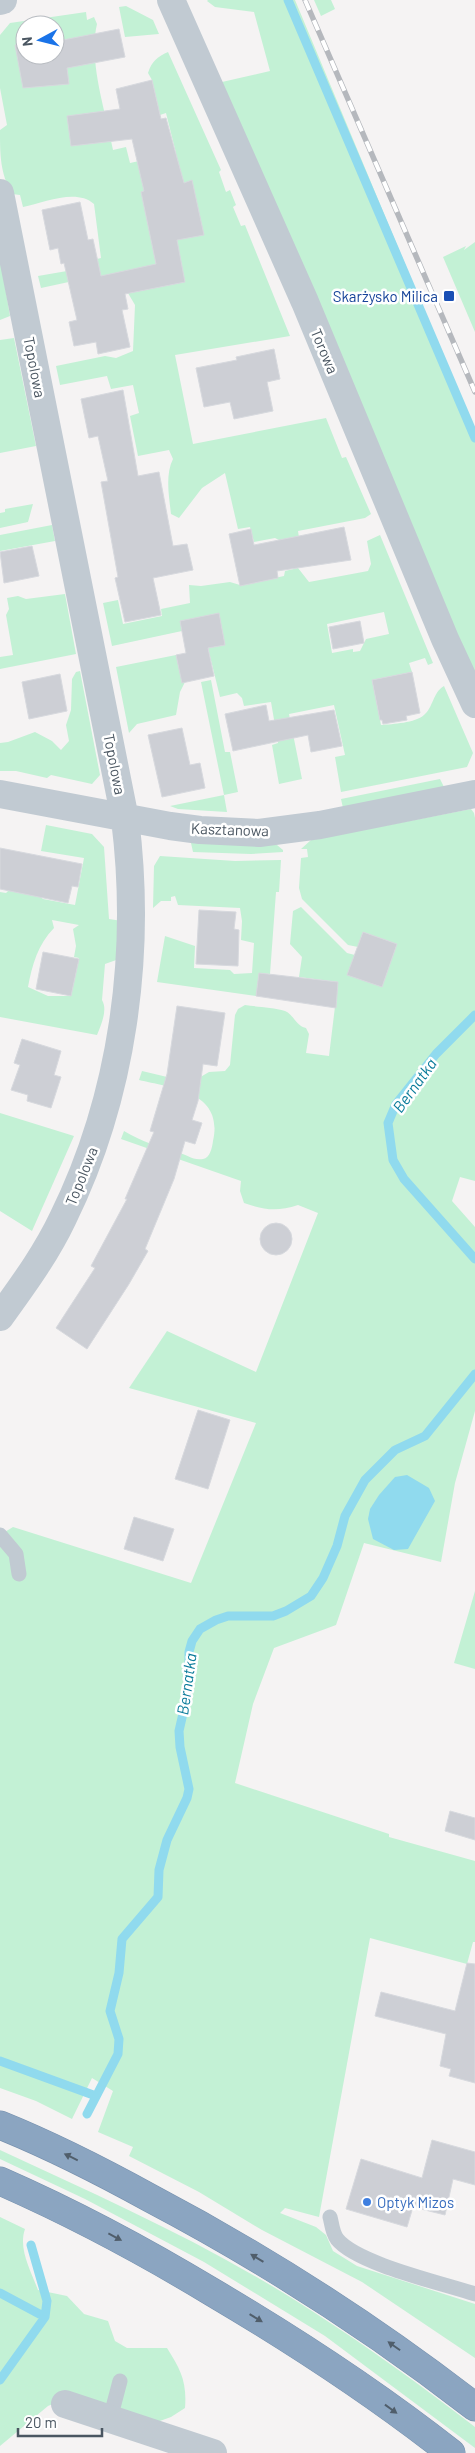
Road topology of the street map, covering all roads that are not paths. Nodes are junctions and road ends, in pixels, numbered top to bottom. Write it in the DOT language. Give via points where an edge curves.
graph roads {
  1 [pos="171,0"];
  2 [pos="0,192"];
  3 [pos="475,704"];
  4 [pos="0,794"];
  5 [pos="467,796"];
  6 [pos="125,819"];
  7 [pos="0,1317"];
  8 [pos="0,1535"];
  9 [pos="18,1574"];
  10 [pos="0,2125"];
  11 [pos="12,2186"];
  12 [pos="330,2217"];
  13 [pos="475,2294"];
  14 [pos="120,2381"];
  15 [pos="65,2404"];
  16 [pos="475,2407"];
  17 [pos="110,2419"];
  18 [pos="213,2453"];
  19 [pos="452,2453"];
  1 -- 3 [label="street, Torowa" via="266,212"];
  2 -- 6 [label="street, Topolowa"];
  4 -- 6 [label="street, Kasztanowa"];
  5 -- 6 [label="street, Kasztanowa" via="320,825 259,833 200,830"];
  6 -- 7 [label="street, Topolowa" via="130,852 130,970 118,1050 103,1114 85,1171 63,1219 38,1264"];
  8 -- 9 [label="lane" via="16,1554"];
  16 -- 10 [label="highway, one-way" via="389,2343 204,2226 96,2169"];
  11 -- 19 [label="highway, one-way" via="168,2266 263,2322 354,2382"];
  12 -- 13 [label="lane" via="336,2238 349,2250 369,2260"];
  14 -- 17 [label="lane"];
  15 -- 17 [label="street"];
  17 -- 18 [label="street"];
}
